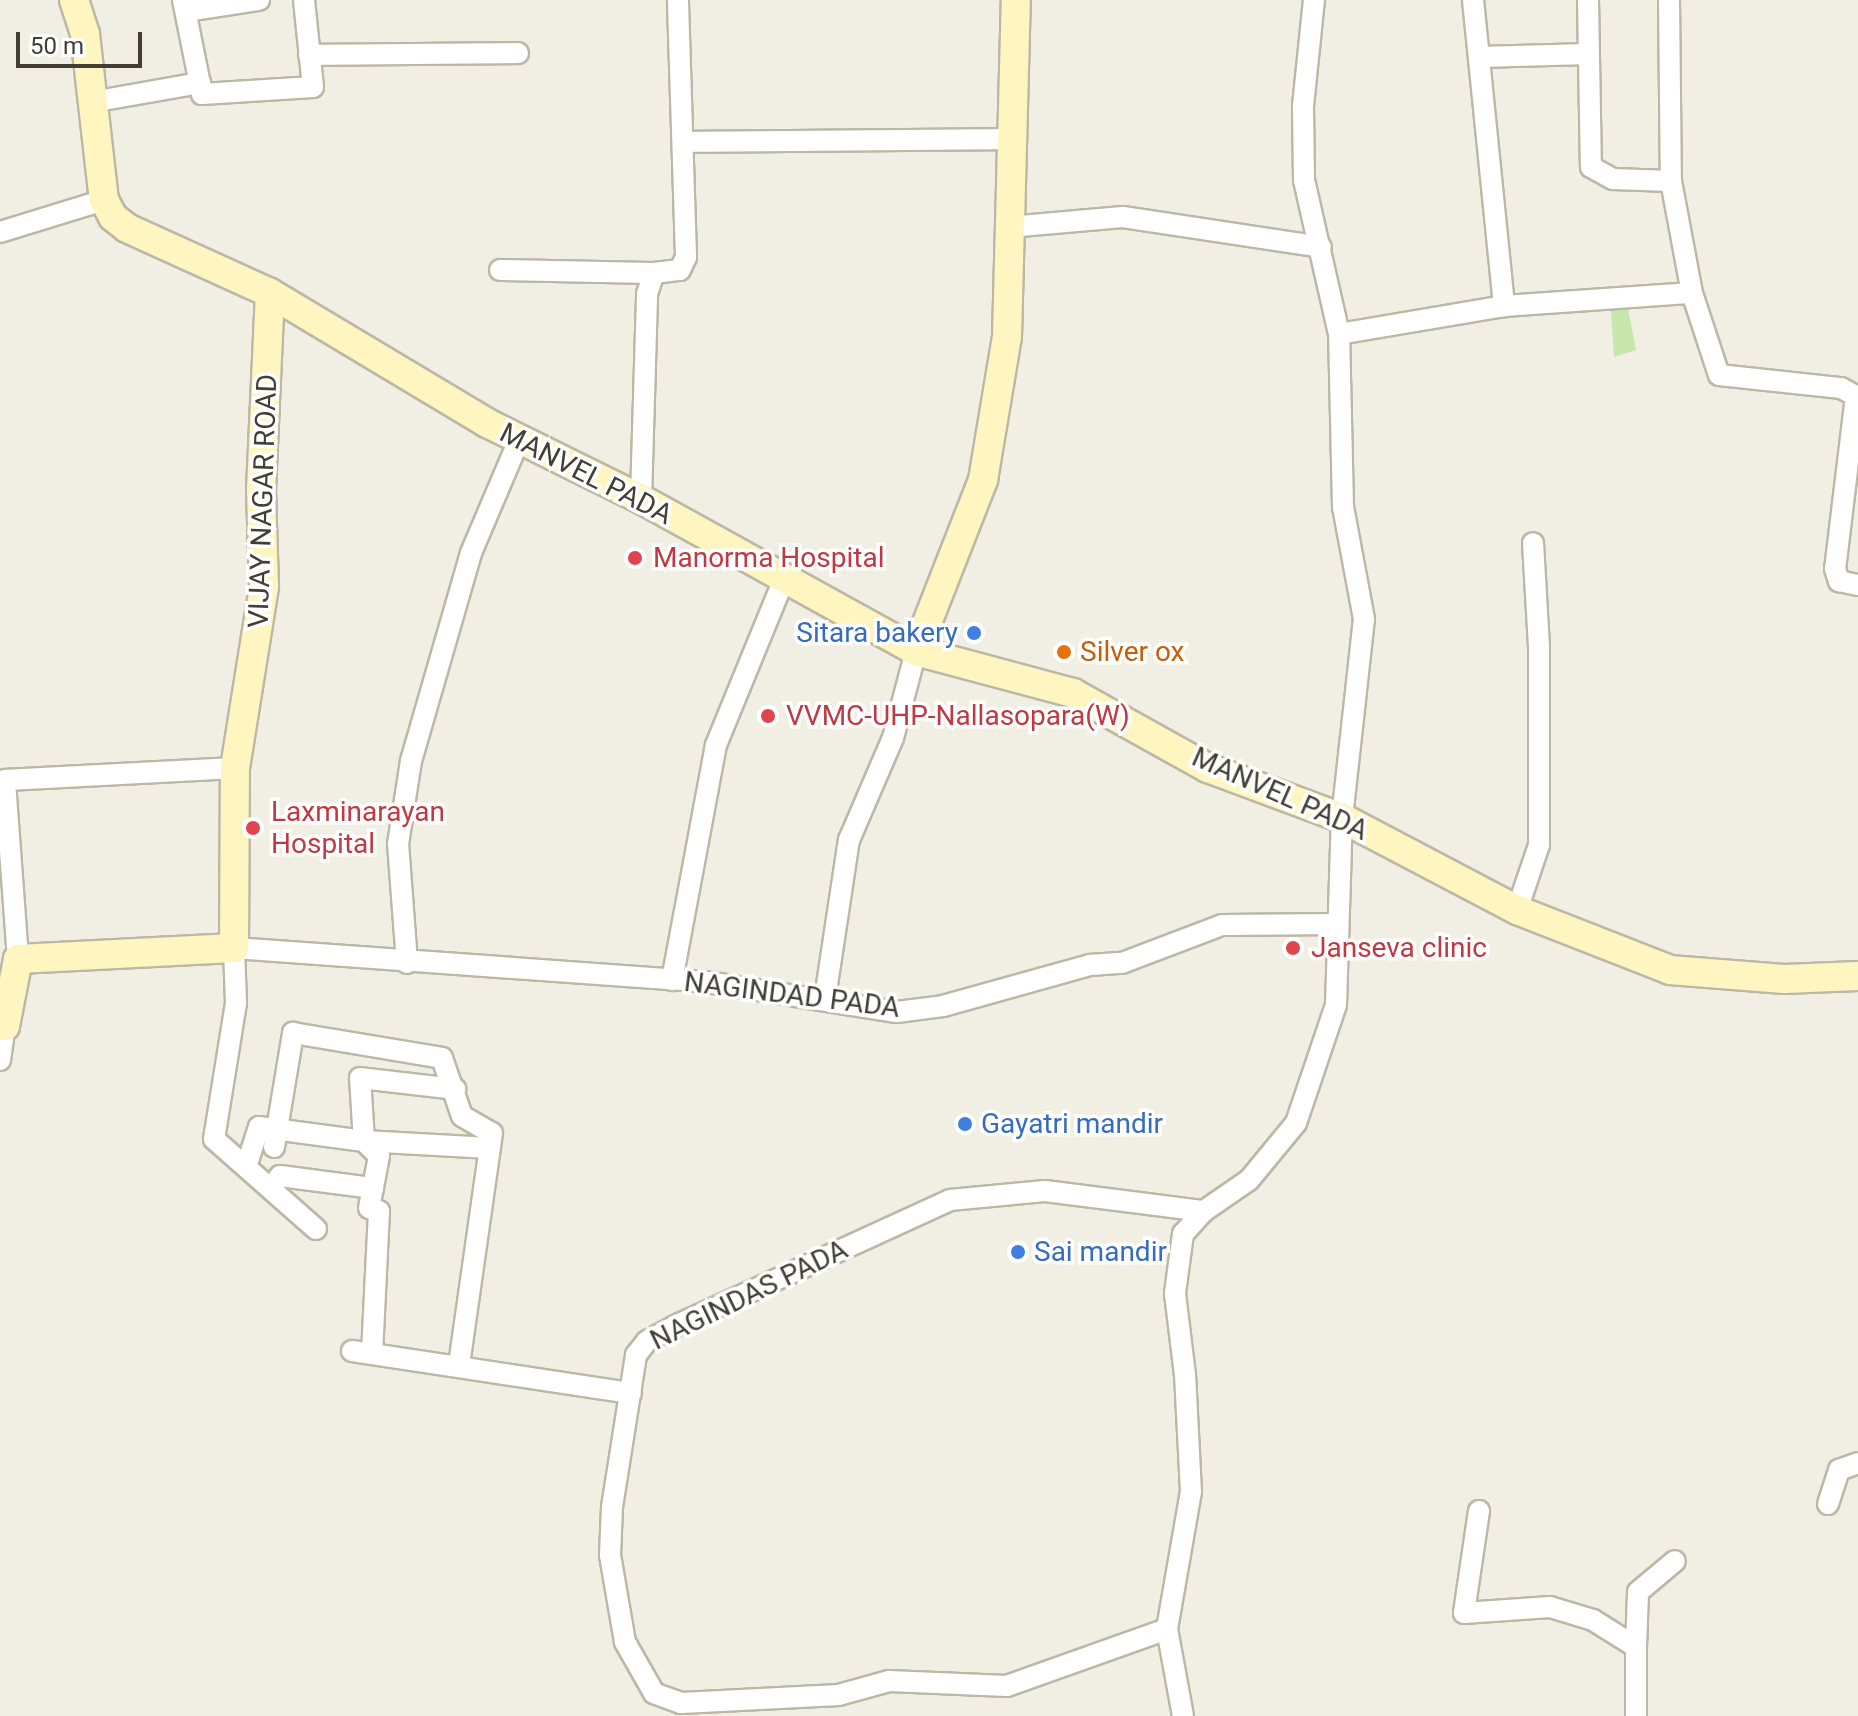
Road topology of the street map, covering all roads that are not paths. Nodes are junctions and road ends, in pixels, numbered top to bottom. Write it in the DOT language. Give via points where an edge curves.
graph roads {
  1 [pos="74,0"];
  2 [pos="259,0"];
  3 [pos="304,0"];
  4 [pos="678,0"];
  5 [pos="1016,0"];
  6 [pos="1314,0"];
  7 [pos="1473,0"];
  8 [pos="1588,0"];
  9 [pos="1669,0"];
  10 [pos="184,6"];
  11 [pos="518,53"];
  12 [pos="1588,54"];
  13 [pos="309,55"];
  14 [pos="1479,57"];
  15 [pos="200,83"];
  16 [pos="92,102"];
  17 [pos="1011,139"];
  18 [pos="685,142"];
  19 [pos="1671,181"];
  20 [pos="104,200"];
  21 [pos="1009,227"];
  22 [pos="0,232"];
  23 [pos="1321,247"];
  24 [pos="500,270"];
  25 [pos="654,273"];
  26 [pos="270,293"];
  27 [pos="1692,293"];
  28 [pos="1504,306"];
  29 [pos="1339,334"];
  30 [pos="519,440"];
  31 [pos="641,499"];
  32 [pos="1533,543"];
  33 [pos="784,579"];
  34 [pos="1858,585"];
  35 [pos="916,651"];
  36 [pos="235,768"];
  37 [pos="1342,818"];
  38 [pos="1517,910"];
  39 [pos="1338,924"];
  40 [pos="234,948"];
  41 [pos="18,959"];
  42 [pos="407,963"];
  43 [pos="1858,976"];
  44 [pos="672,980"];
  45 [pos="825,998"];
  46 [pos="2,1026"];
  47 [pos="0,1060"];
  48 [pos="455,1089"];
  49 [pos="276,1138"];
  50 [pos="364,1141"];
  51 [pos="490,1148"];
  52 [pos="246,1167"];
  53 [pos="271,1188"];
  54 [pos="373,1188"];
  55 [pos="1204,1211"];
  56 [pos="316,1229"];
  57 [pos="459,1366"];
  58 [pos="631,1393"];
  59 [pos="1858,1463"];
  60 [pos="1828,1504"];
  61 [pos="1479,1511"];
  62 [pos="1675,1561"];
  63 [pos="1167,1629"];
  64 [pos="1636,1647"];
  65 [pos="1183,1716"];
  66 [pos="1636,1716"];
  1 -- 16 [label="main road" via="85,34"];
  2 -- 10 [label="street"];
  3 -- 13 [label="street"];
  4 -- 18 [label="street"];
  5 -- 17 [label="main road"];
  6 -- 23 [label="street" via="1303,106 1304,180"];
  7 -- 14 [label="street"];
  8 -- 12 [label="street"];
  9 -- 19 [label="street"];
  10 -- 15 [label="street"];
  11 -- 13 [label="street"];
  12 -- 14 [label="street"];
  12 -- 19 [label="street" via="1591,167 1613,179"];
  13 -- 15 [label="street" via="313,87 202,94"];
  14 -- 28 [label="street"];
  15 -- 16 [label="street"];
  16 -- 20 [label="main road"];
  17 -- 18 [label="street"];
  17 -- 21 [label="main road"];
  18 -- 25 [label="street" via="686,264 680,270"];
  19 -- 27 [label="street"];
  20 -- 22 [label="street"];
  20 -- 26 [label="main road, MANVEL PADA" via="127,228"];
  21 -- 23 [label="street" via="1123,217"];
  21 -- 35 [label="main road" via="1007,337 983,480"];
  23 -- 29 [label="street"];
  24 -- 25 [label="street"];
  25 -- 31 [label="street" via="647,294"];
  26 -- 30 [label="main road, MANVEL PADA"];
  26 -- 36 [label="main road, VIJAY NAGAR ROAD" via="261,490 263,599"];
  27 -- 28 [label="street"];
  27 -- 34 [label="street" via="1719,375 1841,388 1856,396 1835,569 1839,581"];
  28 -- 29 [label="street"];
  29 -- 37 [label="street" via="1343,507 1364,619"];
  30 -- 31 [label="main road, MANVEL PADA"];
  30 -- 42 [label="street" via="471,553 411,761 398,844"];
  31 -- 33 [label="main road, MANVEL PADA"];
  32 -- 38 [label="street" via="1539,845"];
  33 -- 35 [label="main road, MANVEL PADA"];
  33 -- 44 [label="street" via="716,745"];
  35 -- 37 [label="main road, MANVEL PADA" via="1073,693 1208,768"];
  35 -- 45 [label="street" via="893,738 849,840"];
  36 -- 40 [label="main road, VIJAY NAGAR ROAD"];
  36 -- 41 [label="street" via="5,780"];
  37 -- 38 [label="main road, MANVEL PADA"];
  37 -- 39 [label="street"];
  38 -- 43 [label="main road, MANVEL PADA" via="1670,970 1784,979"];
  39 -- 45 [label="street, NAGINDAD PADA" via="1222,925 1122,963 1090,965 943,1006 897,1012"];
  39 -- 55 [label="street" via="1336,1005 1296,1123 1249,1180"];
  40 -- 41 [label="main road"];
  40 -- 42 [label="street, NAGINDAD PADA"];
  40 -- 52 [label="street" via="236,1003 214,1139"];
  41 -- 46 [label="main road"];
  42 -- 44 [label="street, NAGINDAD PADA"];
  44 -- 45 [label="street, NAGINDAD PADA"];
  46 -- 47 [label="street"];
  48 -- 49 [label="street" via="442,1058 293,1033"];
  48 -- 50 [label="street" via="360,1078"];
  48 -- 51 [label="street" via="462,1116 492,1133"];
  49 -- 50 [label="street"];
  49 -- 52 [label="street" via="259,1127"];
  50 -- 51 [label="street"];
  50 -- 54 [label="street" via="379,1156"];
  51 -- 57 [label="street"];
  52 -- 53 [label="street"];
  53 -- 54 [label="street" via="280,1176"];
  53 -- 56 [label="street"];
  54 -- 57 [label="street" via="369,1208 379,1211 362,1352"];
  55 -- 58 [label="street, NAGINDAS PADA" via="1045,1191 950,1200 647,1341 636,1355"];
  55 -- 63 [label="street" via="1183,1234 1176,1269 1191,1492"];
  57 -- 58 [label="street"];
  58 -- 63 [label="street, NAGINDAS PADA" via="610,1555 625,1642 654,1693 681,1703 839,1695 889,1681 1007,1686"];
  59 -- 60 [label="street" via="1839,1470"];
  61 -- 64 [label="street" via="1464,1613 1550,1607 1593,1620"];
  62 -- 64 [label="street" via="1638,1592"];
  63 -- 65 [label="street"];
  64 -- 66 [label="street"];
}
